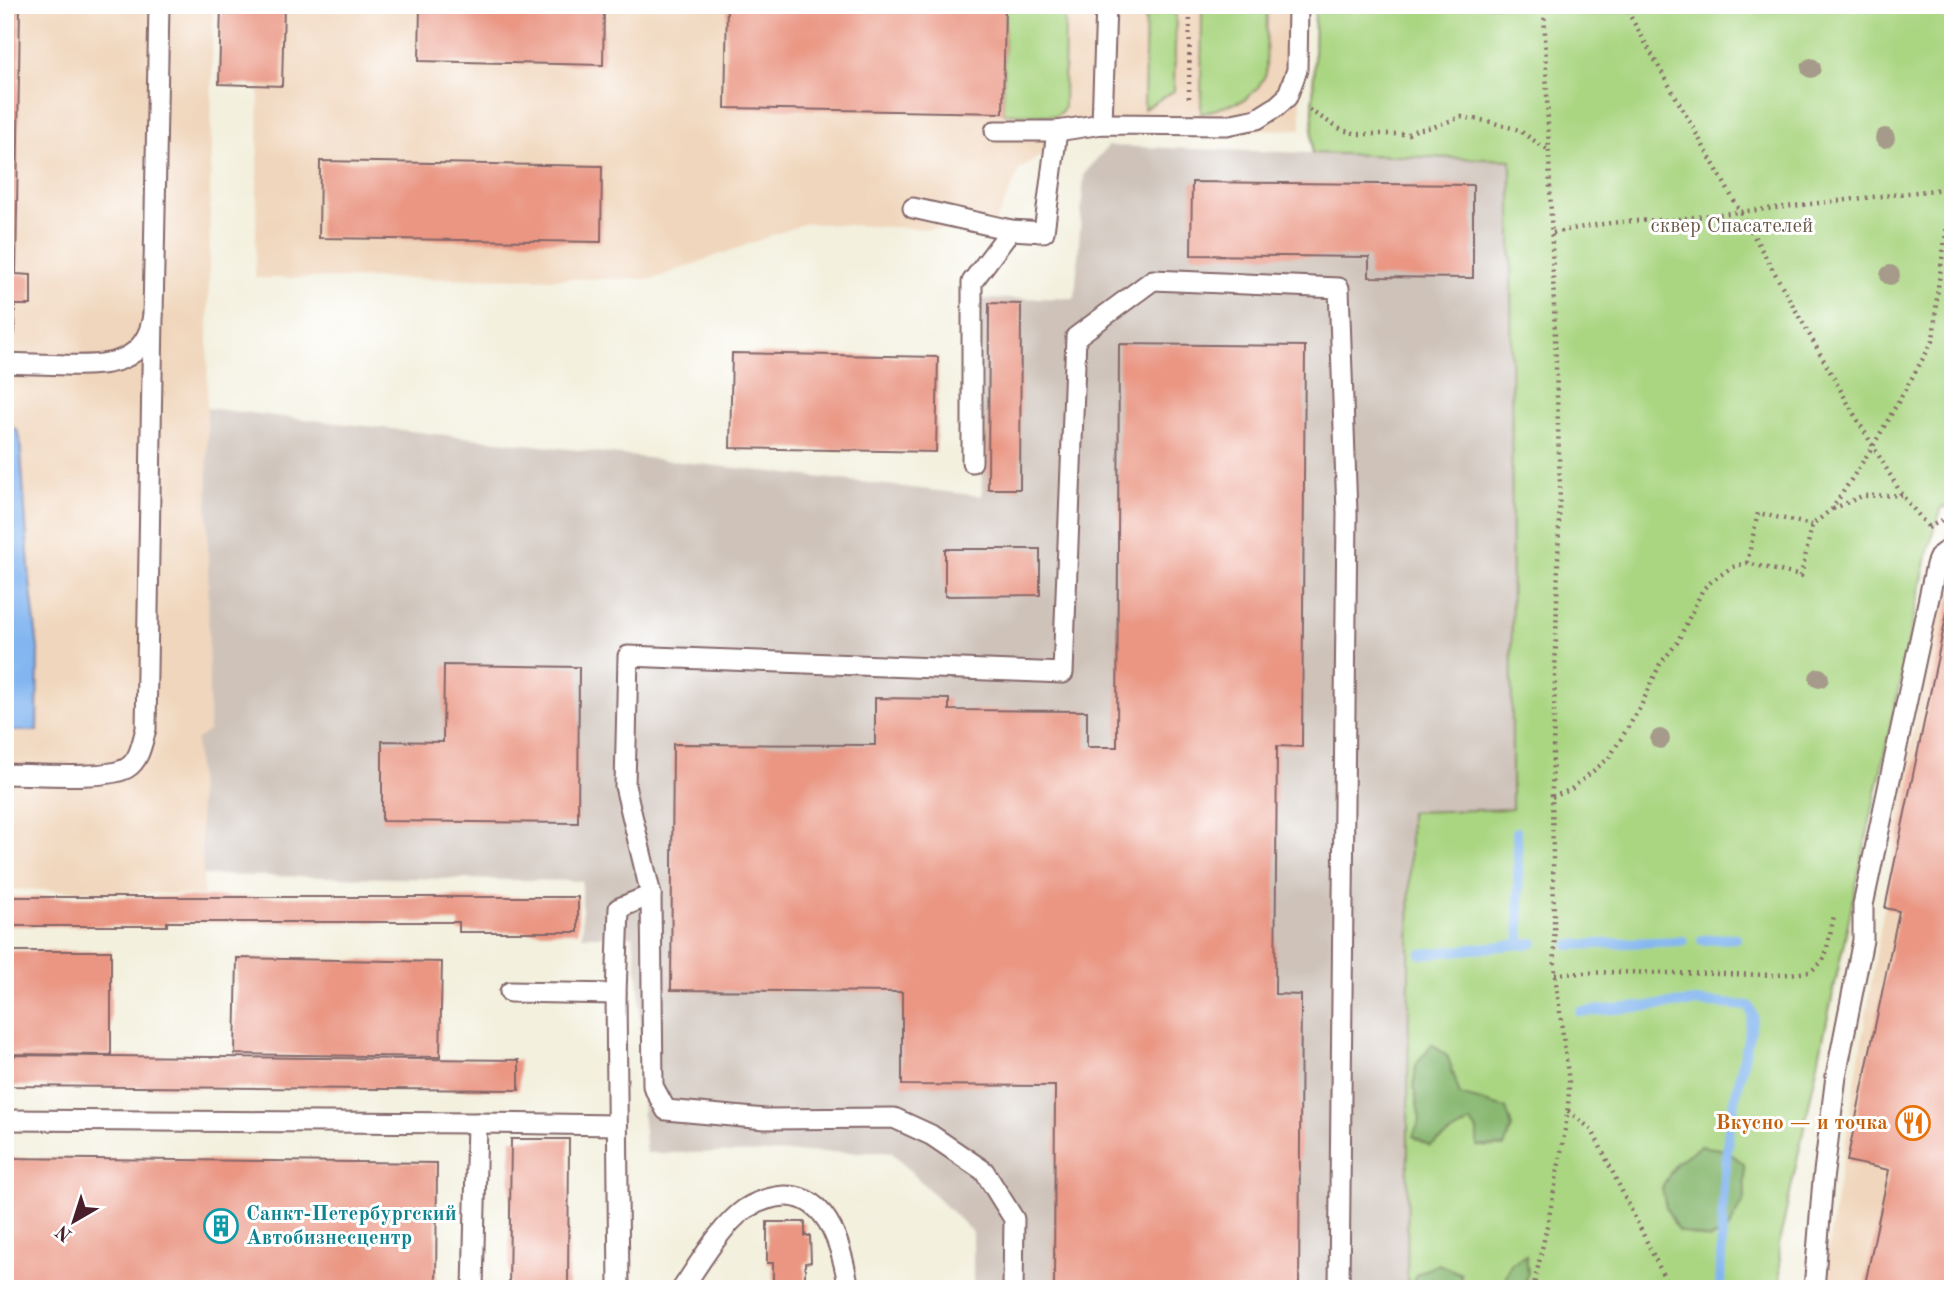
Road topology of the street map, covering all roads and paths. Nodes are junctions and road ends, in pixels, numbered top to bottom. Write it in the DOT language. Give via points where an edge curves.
graph roads {
  1 [pos="159,5"];
  2 [pos="1106,5"];
  3 [pos="1190,5"];
  4 [pos="1298,5"];
  5 [pos="1544,5"];
  6 [pos="1624,5"];
  7 [pos="1287,97"];
  8 [pos="1102,124"];
  9 [pos="1189,124"];
  10 [pos="995,131"];
  11 [pos="1057,131"];
  12 [pos="1550,152"];
  13 [pos="1953,187"];
  14 [pos="913,208"];
  15 [pos="1740,211"];
  16 [pos="1011,230"];
  17 [pos="1553,233"];
  18 [pos="153,315"];
  19 [pos="5,363"];
  20 [pos="1873,446"];
  21 [pos="972,462"];
  22 [pos="1902,495"];
  23 [pos="1832,509"];
  24 [pos="1812,525"];
  25 [pos="1950,551"];
  26 [pos="1747,563"];
  27 [pos="5,774"];
  28 [pos="1552,797"];
  29 [pos="651,895"];
  30 [pos="1836,906"];
  31 [pos="1555,974"];
  32 [pos="510,992"];
  33 [pos="616,994"];
  34 [pos="1568,1111"];
  35 [pos="5,1120"];
  36 [pos="477,1123"];
  37 [pos="617,1125"];
  38 [pos="473,1289"];
  39 [pos="619,1289"];
  40 [pos="682,1289"];
  41 [pos="849,1289"];
  42 [pos="1013,1289"];
  43 [pos="1339,1289"];
  44 [pos="1532,1289"];
  45 [pos="1670,1289"];
  46 [pos="1814,1289"];
  1 -- 18 [label="lane"];
  2 -- 8 [label="lane"];
  3 -- 9 [label="path"];
  4 -- 7 [label="lane" via="1297,70"];
  5 -- 12 [label="path"];
  6 -- 15 [label="path"];
  7 -- 9 [label="lane" via="1257,119 1227,125"];
  7 -- 12 [label="path" via="1342,130 1358,134 1408,134 1461,117 1519,130"];
  8 -- 9 [label="lane"];
  8 -- 11 [label="lane"];
  10 -- 11 [label="lane"];
  11 -- 16 [label="lane" via="1044,232"];
  12 -- 17 [label="path"];
  13 -- 15 [label="path"];
  13 -- 20 [label="path" via="1933,341"];
  14 -- 16 [label="lane"];
  15 -- 17 [label="path" via="1622,220"];
  15 -- 20 [label="path"];
  16 -- 21 [label="lane" via="972,282"];
  17 -- 28 [label="path" via="1560,486"];
  18 -- 19 [label="lane" via="142,344 117,361 90,365"];
  18 -- 27 [label="lane" via="146,729 139,754 128,768 102,775"];
  20 -- 22 [label="path"];
  20 -- 23 [label="path"];
  22 -- 23 [label="path" via="1862,496"];
  22 -- 25 [label="path"];
  23 -- 24 [label="path"];
  24 -- 26 [label="path" via="1758,513"];
  24 -- 26 [label="path" via="1801,576"];
  25 -- 46 [label="lane" via="1942,553 1936,565 1863,905 1863,940 1834,1089"];
  26 -- 28 [label="path" via="1732,567 1703,589 1682,635 1660,664 1609,758 1570,790"];
  28 -- 31 [label="path"];
  29 -- 33 [label="lane" via="619,908"];
  29 -- 42 [label="lane" via="653,1086 666,1110 765,1119 894,1118 931,1135 984,1171 1014,1219"];
  29 -- 43 [label="lane" via="625,786 628,656 1063,673 1076,337 1153,279 1339,288 1347,513"];
  30 -- 31 [label="path" via="1825,957 1810,972"];
  31 -- 34 [label="path" via="1569,1082"];
  32 -- 33 [label="lane"];
  33 -- 37 [label="lane"];
  34 -- 44 [label="path"];
  34 -- 45 [label="path" via="1592,1130"];
  35 -- 36 [label="lane"];
  36 -- 37 [label="lane"];
  36 -- 38 [label="lane"];
  37 -- 39 [label="lane"];
  40 -- 41 [label="lane" via="744,1210 767,1198 790,1196 808,1200 822,1211 832,1229"];
}
